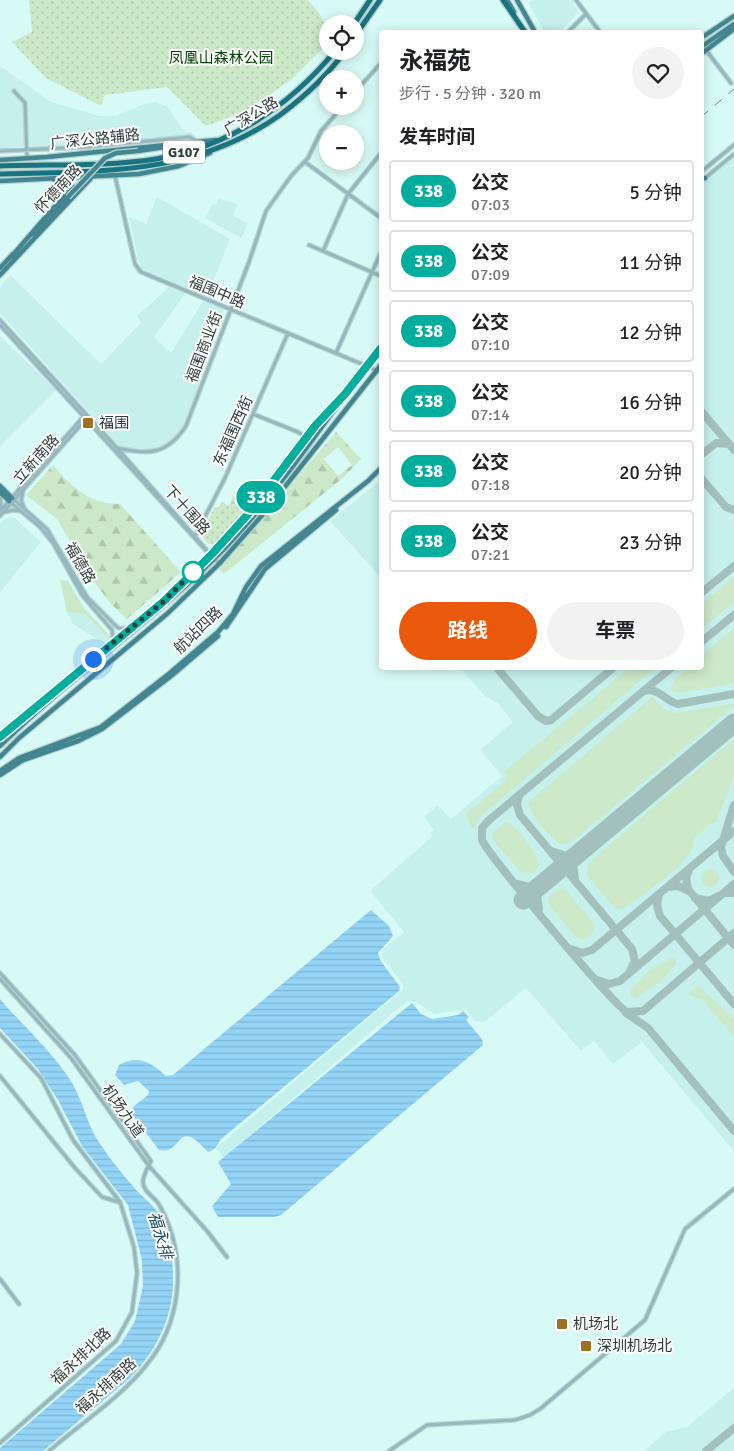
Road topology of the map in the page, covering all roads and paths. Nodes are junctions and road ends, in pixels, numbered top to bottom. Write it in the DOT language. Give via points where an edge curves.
graph roads {
  1 [pos="370,0"];
  2 [pos="380,0"];
  3 [pos="384,0"];
  4 [pos="503,0"];
  5 [pos="507,0"];
  6 [pos="517,0"];
  7 [pos="576,0"];
  8 [pos="374,9"];
  9 [pos="585,14"];
  10 [pos="360,15"];
  11 [pos="734,16"];
  12 [pos="364,23"];
  13 [pos="734,24"];
  14 [pos="734,29"];
  15 [pos="524,30"];
  16 [pos="524,30"];
  17 [pos="534,30"];
  18 [pos="570,30"];
  19 [pos="598,30"];
  20 [pos="704,36"];
  21 [pos="704,45"];
  22 [pos="706,50"];
  23 [pos="327,60"];
  24 [pos="337,60"];
  25 [pos="379,65"];
  26 [pos="364,82"];
  27 [pos="732,82"];
  28 [pos="14,91"];
  29 [pos="335,115"];
  30 [pos="222,138"];
  31 [pos="197,142"];
  32 [pos="189,143"];
  33 [pos="734,146"];
  34 [pos="26,150"];
  35 [pos="0,151"];
  36 [pos="214,151"];
  37 [pos="734,154"];
  38 [pos="379,155"];
  39 [pos="26,158"];
  40 [pos="0,160"];
  41 [pos="305,162"];
  42 [pos="0,166"];
  43 [pos="704,170"];
  44 [pos="0,174"];
  45 [pos="115,176"];
  46 [pos="92,177"];
  47 [pos="52,178"];
  48 [pos="704,178"];
  49 [pos="0,181"];
  50 [pos="76,194"];
  51 [pos="348,194"];
  52 [pos="66,197"];
  53 [pos="379,217"];
  54 [pos="309,245"];
  55 [pos="323,251"];
  56 [pos="379,256"];
  57 [pos="0,268"];
  58 [pos="372,272"];
  59 [pos="0,275"];
  60 [pos="379,275"];
  61 [pos="230,309"];
  62 [pos="0,320"];
  63 [pos="0,325"];
  64 [pos="288,333"];
  65 [pos="379,351"];
  66 [pos="336,354"];
  67 [pos="367,366"];
  68 [pos="379,372"];
  69 [pos="345,394"];
  70 [pos="253,414"];
  71 [pos="86,417"];
  72 [pos="306,437"];
  73 [pos="117,448"];
  74 [pos="379,470"];
  75 [pos="379,474"];
  76 [pos="0,486"];
  77 [pos="25,488"];
  78 [pos="19,490"];
  79 [pos="1,491"];
  80 [pos="11,501"];
  81 [pos="0,510"];
  82 [pos="25,512"];
  83 [pos="0,516"];
  84 [pos="195,536"];
  85 [pos="211,554"];
  86 [pos="215,559"];
  87 [pos="220,564"];
  88 [pos="177,588"];
  89 [pos="157,612"];
  90 [pos="109,624"];
  91 [pos="134,626"];
  92 [pos="110,645"];
  93 [pos="0,737"];
  94 [pos="0,746"];
  95 [pos="0,757"];
  96 [pos="0,771"];
  97 [pos="0,775"];
  98 [pos="0,973"];
  99 [pos="0,979"];
  100 [pos="0,1034"];
  101 [pos="0,1076"];
  102 [pos="151,1161"];
  103 [pos="148,1166"];
  104 [pos="734,1189"];
  105 [pos="120,1202"];
  106 [pos="227,1257"];
  107 [pos="0,1279"];
  108 [pos="19,1304"];
  109 [pos="0,1442"];
  110 [pos="49,1451"];
  111 [pos="389,1451"];
  1 -- 10 [label="highway"];
  2 -- 8 [label="highway"];
  3 -- 8 [label="highway"];
  4 -- 15 [label="highway"];
  5 -- 16 [label="main road"];
  6 -- 17 [label="main road"];
  7 -- 9 [label="street"];
  8 -- 12 [label="highway"];
  9 -- 18 [label="street"];
  9 -- 19 [label="street"];
  11 -- 20 [label="main road"];
  13 -- 21 [label="main road"];
  14 -- 22 [label="main road"];
  22 -- 27 [label="street"];
  23 -- 30 [label="highway, 广深公路 / G107" via="302,88 285,101 255,122"];
  24 -- 36 [label="highway, 广深公路 / G107" via="319,82 286,110 258,129"];
  25 -- 26 [label="street"];
  28 -- 34 [label="street" via="25,104"];
  29 -- 41 [label="street, 福围商业街" via="321,131"];
  30 -- 31 [label="main road, 广深公路辅路"];
  30 -- 42 [label="highway, 广深公路 / G107" via="178,154 140,161"];
  31 -- 32 [label="main road, 广深公路辅路"];
  31 -- 34 [label="street" via="190,136"];
  32 -- 39 [label="main road, 广深公路辅路"];
  32 -- 52 [label="main road, 怀德南路, bridge" via="105,158"];
  33 -- 43 [label="street"];
  34 -- 35 [label="street"];
  34 -- 39 [label="street"];
  36 -- 44 [label="highway, 广深公路 / G107" via="144,168"];
  36 -- 45 [label="main road" via="172,168"];
  37 -- 48 [label="street"];
  38 -- 51 [label="street"];
  39 -- 40 [label="main road, 广深公路辅路"];
  41 -- 51 [label="street"];
  41 -- 61 [label="street, 福围商业街" via="266,211"];
  45 -- 46 [label="main road"];
  45 -- 61 [label="street, 福围中路" via="139,270"];
  46 -- 47 [label="main road"];
  46 -- 50 [label="main road, 怀德南路"];
  47 -- 49 [label="main road"];
  47 -- 52 [label="main road, 怀德南路" via="63,186"];
  50 -- 52 [label="main road" via="78,190 74,187"];
  50 -- 59 [label="main road, 怀德南路"];
  51 -- 53 [label="street"];
  51 -- 55 [label="street"];
  52 -- 57 [label="main road, 怀德南路"];
  54 -- 55 [label="street"];
  55 -- 58 [label="street"];
  56 -- 58 [label="street"];
  58 -- 60 [label="street"];
  58 -- 66 [label="street"];
  61 -- 64 [label="street, 福围中路"];
  61 -- 73 [label="street, 福围商业街" via="186,426 178,439 167,447 146,453"];
  62 -- 71 [label="street, 下十围路"];
  63 -- 71 [label="street, 下十围路"];
  64 -- 66 [label="street, 福围中路"];
  64 -- 70 [label="street, 东福围西街"];
  65 -- 67 [label="main road"];
  66 -- 67 [label="street, 福围中路"];
  67 -- 68 [label="street, 福围中路"];
  67 -- 69 [label="main road"];
  68 -- 87 [label="main road"];
  69 -- 72 [label="main road"];
  69 -- 86 [label="main road" via="254,515"];
  70 -- 72 [label="street"];
  70 -- 84 [label="street, 东福围西街"];
  71 -- 73 [label="street, 下十围路"];
  71 -- 77 [label="street, 立新南路"];
  71 -- 78 [label="street, 立新南路"];
  71 -- 85 [label="street, 下十围路"];
  72 -- 85 [label="main road" via="250,512"];
  73 -- 84 [label="street, 下十围路"];
  74 -- 96 [label="main road, 航站四路" via="261,566 233,614 218,632 170,673 101,726 19,758"];
  75 -- 97 [label="main road, 航站四路" via="265,569 220,634 171,676 102,729 23,760"];
  76 -- 79 [label="main road"];
  77 -- 80 [label="street, 立新南路"];
  77 -- 82 [label="street" via="21,500"];
  78 -- 79 [label="street"];
  78 -- 80 [label="street, 立新南路"];
  79 -- 80 [label="main road"];
  79 -- 81 [label="street"];
  80 -- 81 [label="street, 立新南路"];
  80 -- 82 [label="street, 福德路"];
  80 -- 83 [label="street, 立新南路"];
  82 -- 83 [label="street" via="14,510"];
  82 -- 90 [label="street, 福德路" via="53,538 87,597"];
  84 -- 85 [label="street, 下十围路"];
  85 -- 86 [label="street, 下十围路"];
  85 -- 88 [label="main road"];
  86 -- 87 [label="street, 下十围路"];
  86 -- 89 [label="main road"];
  87 -- 95 [label="main road" via="168,613"];
  88 -- 89 [label="main road"];
  88 -- 91 [label="main road"];
  89 -- 94 [label="main road"];
  90 -- 91 [label="street" via="121,629"];
  90 -- 92 [label="street" via="114,634"];
  91 -- 92 [label="main road"];
  92 -- 93 [label="main road"];
  98 -- 102 [label="street, 机场九道" via="68,1047"];
  99 -- 103 [label="street, 机场九道" via="71,1058"];
  100 -- 105 [label="street, 福永排北路" via="41,1078 73,1140"];
  101 -- 105 [label="street" via="102,1197"];
  102 -- 103 [label="street, 福永排南路"];
  103 -- 106 [label="street, 机场九道"];
  103 -- 110 [label="street, 福永排南路" via="144,1186 163,1211 177,1260 178,1286 169,1326 155,1354 140,1373"];
  104 -- 111 [label="street" via="686,1229 645,1320 540,1409 515,1420 427,1425"];
  105 -- 109 [label="street, 福永排北路" via="137,1265 135,1299 128,1324 108,1350"];
  107 -- 108 [label="street"];
}
